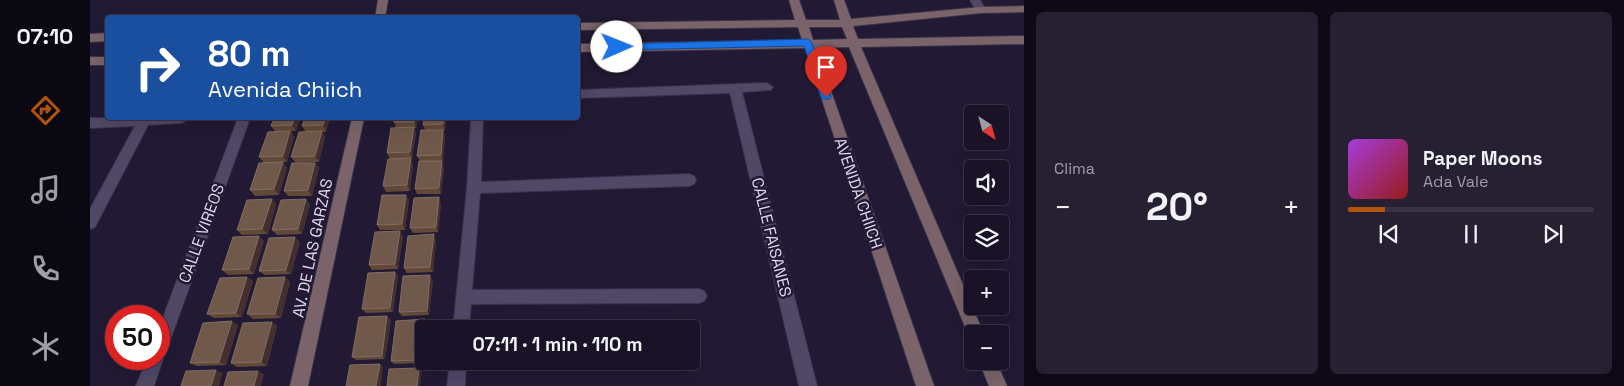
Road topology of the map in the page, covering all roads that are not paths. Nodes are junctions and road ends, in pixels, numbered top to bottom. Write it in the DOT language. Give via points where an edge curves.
graph roads {
  1 [pos="383,0"];
  2 [pos="794,0"];
  3 [pos="839,0"];
  4 [pos="978,5"];
  5 [pos="1024,9"];
  6 [pos="380,15"];
  7 [pos="846,23"];
  8 [pos="802,24"];
  9 [pos="580,27"];
  10 [pos="105,37"];
  11 [pos="90,38"];
  12 [pos="1024,40"];
  13 [pos="853,42"];
  14 [pos="808,43"];
  15 [pos="580,48"];
  16 [pos="105,61"];
  17 [pos="90,62"];
  18 [pos="767,87"];
  19 [pos="736,88"];
  20 [pos="580,94"];
  21 [pos="156,120"];
  22 [pos="243,120"];
  23 [pos="358,120"];
  24 [pos="477,120"];
  25 [pos="144,121"];
  26 [pos="90,123"];
  27 [pos="689,180"];
  28 [pos="474,188"];
  29 [pos="90,223"];
  30 [pos="699,296"];
  31 [pos="463,297"];
  32 [pos="170,319"];
  33 [pos="461,320"];
  34 [pos="972,325"];
  35 [pos="151,370"];
  36 [pos="457,370"];
  37 [pos="991,370"];
  38 [pos="145,386"];
  39 [pos="299,386"];
  40 [pos="456,386"];
  41 [pos="808,386"];
  42 [pos="925,386"];
  43 [pos="998,386"];
  1 -- 6 [label="main road"];
  2 -- 8 [label="main road, AVENIDA CHIICH"];
  3 -- 7 [label="main road"];
  4 -- 5 [label="main road"];
  4 -- 7 [label="main road"];
  7 -- 8 [label="main road"];
  7 -- 13 [label="main road"];
  8 -- 9 [label="main road"];
  8 -- 14 [label="main road, AVENIDA CHIICH"];
  10 -- 11 [label="main road"];
  12 -- 13 [label="main road"];
  13 -- 14 [label="main road"];
  13 -- 34 [label="main road"];
  14 -- 15 [label="main road"];
  14 -- 42 [label="main road, AVENIDA CHIICH"];
  16 -- 17 [label="main road"];
  18 -- 19 [label="street"];
  19 -- 20 [label="street"];
  19 -- 41 [label="street, CALLE FAISANES"];
  21 -- 25 [label="street"];
  22 -- 32 [label="street, CALLE VIREOS"];
  23 -- 39 [label="main road, AV. DE LAS GARZAS"];
  24 -- 28 [label="street"];
  25 -- 26 [label="street"];
  25 -- 29 [label="street"];
  27 -- 28 [label="street"];
  28 -- 31 [label="street"];
  30 -- 31 [label="street"];
  31 -- 33 [label="street"];
  35 -- 38 [label="street"];
  36 -- 40 [label="street"];
  37 -- 43 [label="main road"];
}
